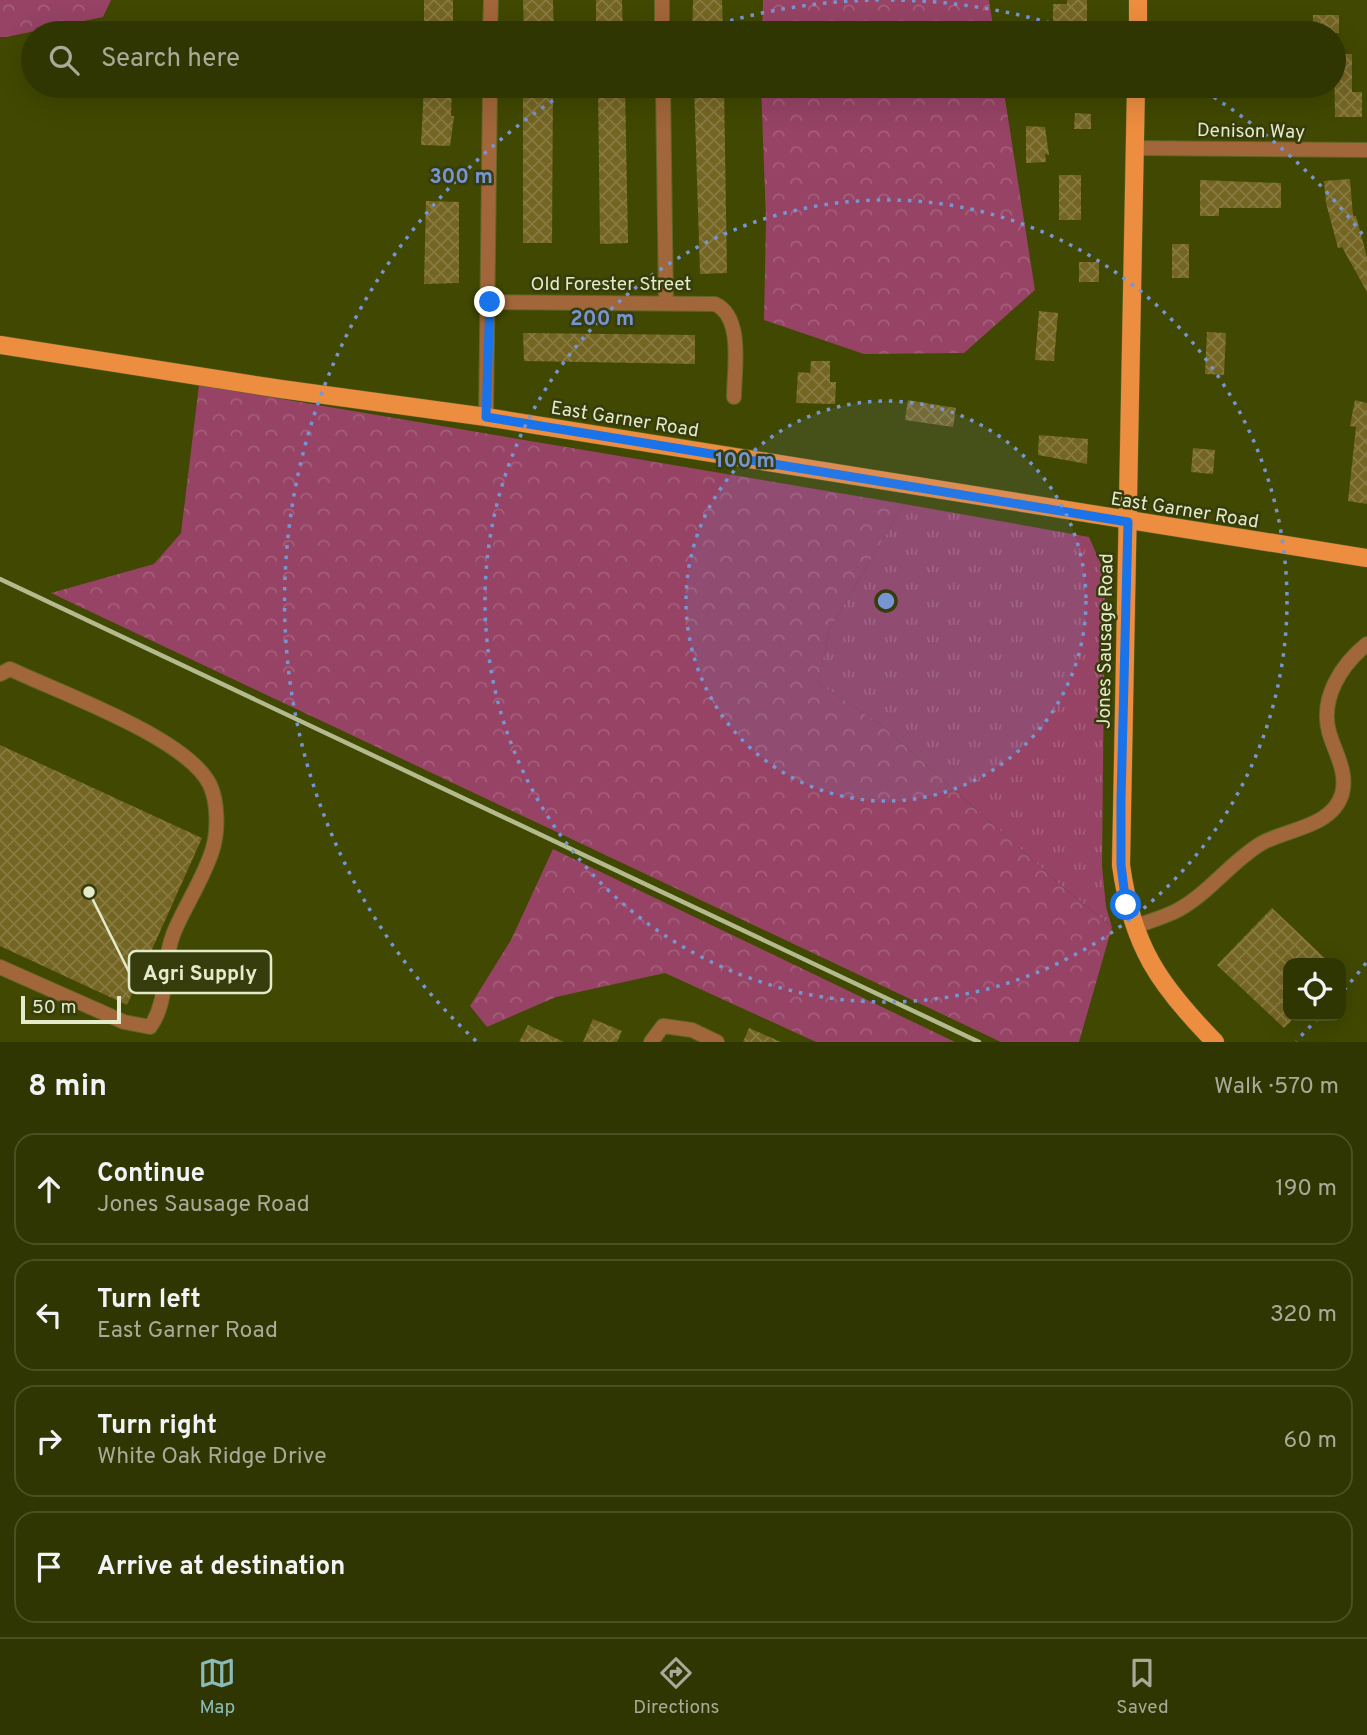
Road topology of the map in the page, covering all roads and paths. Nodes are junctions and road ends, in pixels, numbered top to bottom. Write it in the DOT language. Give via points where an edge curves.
graph roads {
  1 [pos="491,0"];
  2 [pos="662,0"];
  3 [pos="1138,0"];
  4 [pos="490,21"];
  5 [pos="662,21"];
  6 [pos="1138,21"];
  7 [pos="490,98"];
  8 [pos="663,98"];
  9 [pos="1136,98"];
  10 [pos="1134,148"];
  11 [pos="1367,150"];
  12 [pos="490,302"];
  13 [pos="666,302"];
  14 [pos="0,345"];
  15 [pos="734,397"];
  16 [pos="486,417"];
  17 [pos="1128,522"];
  18 [pos="1367,558"];
  19 [pos="1367,644"];
  20 [pos="0,674"];
  21 [pos="1134,927"];
  22 [pos="0,967"];
  23 [pos="651,1042"];
  24 [pos="717,1042"];
  25 [pos="1215,1042"];
  1 -- 4 [label="street"];
  2 -- 5 [label="street"];
  3 -- 6 [label="main road"];
  7 -- 12 [label="street"];
  8 -- 13 [label="street"];
  9 -- 10 [label="main road, Jones Sausage Road"];
  10 -- 11 [label="street, Denison Way"];
  10 -- 17 [label="main road, Jones Sausage Road"];
  12 -- 13 [label="street, Old Forester Street"];
  12 -- 16 [label="street"];
  13 -- 15 [label="street, Old Forester Street" via="706,302 724,308 733,333"];
  14 -- 16 [label="main road, East Garner Road"];
  16 -- 17 [label="main road, East Garner Road"];
  17 -- 18 [label="main road, East Garner Road"];
  17 -- 21 [label="main road, Jones Sausage Road" via="1121,865"];
  19 -- 21 [label="street" via="1334,683 1327,707 1328,730 1344,775 1341,796 1331,812 1263,843 1175,911"];
  20 -- 22 [label="street" via="10,669 166,742 210,785 217,823 213,849 172,936 160,1014 150,1027 124,1022"];
  21 -- 25 [label="main road, Jones Sausage Road" via="1156,973"];
  23 -- 24 [label="street" via="663,1026 677,1026"];
}
